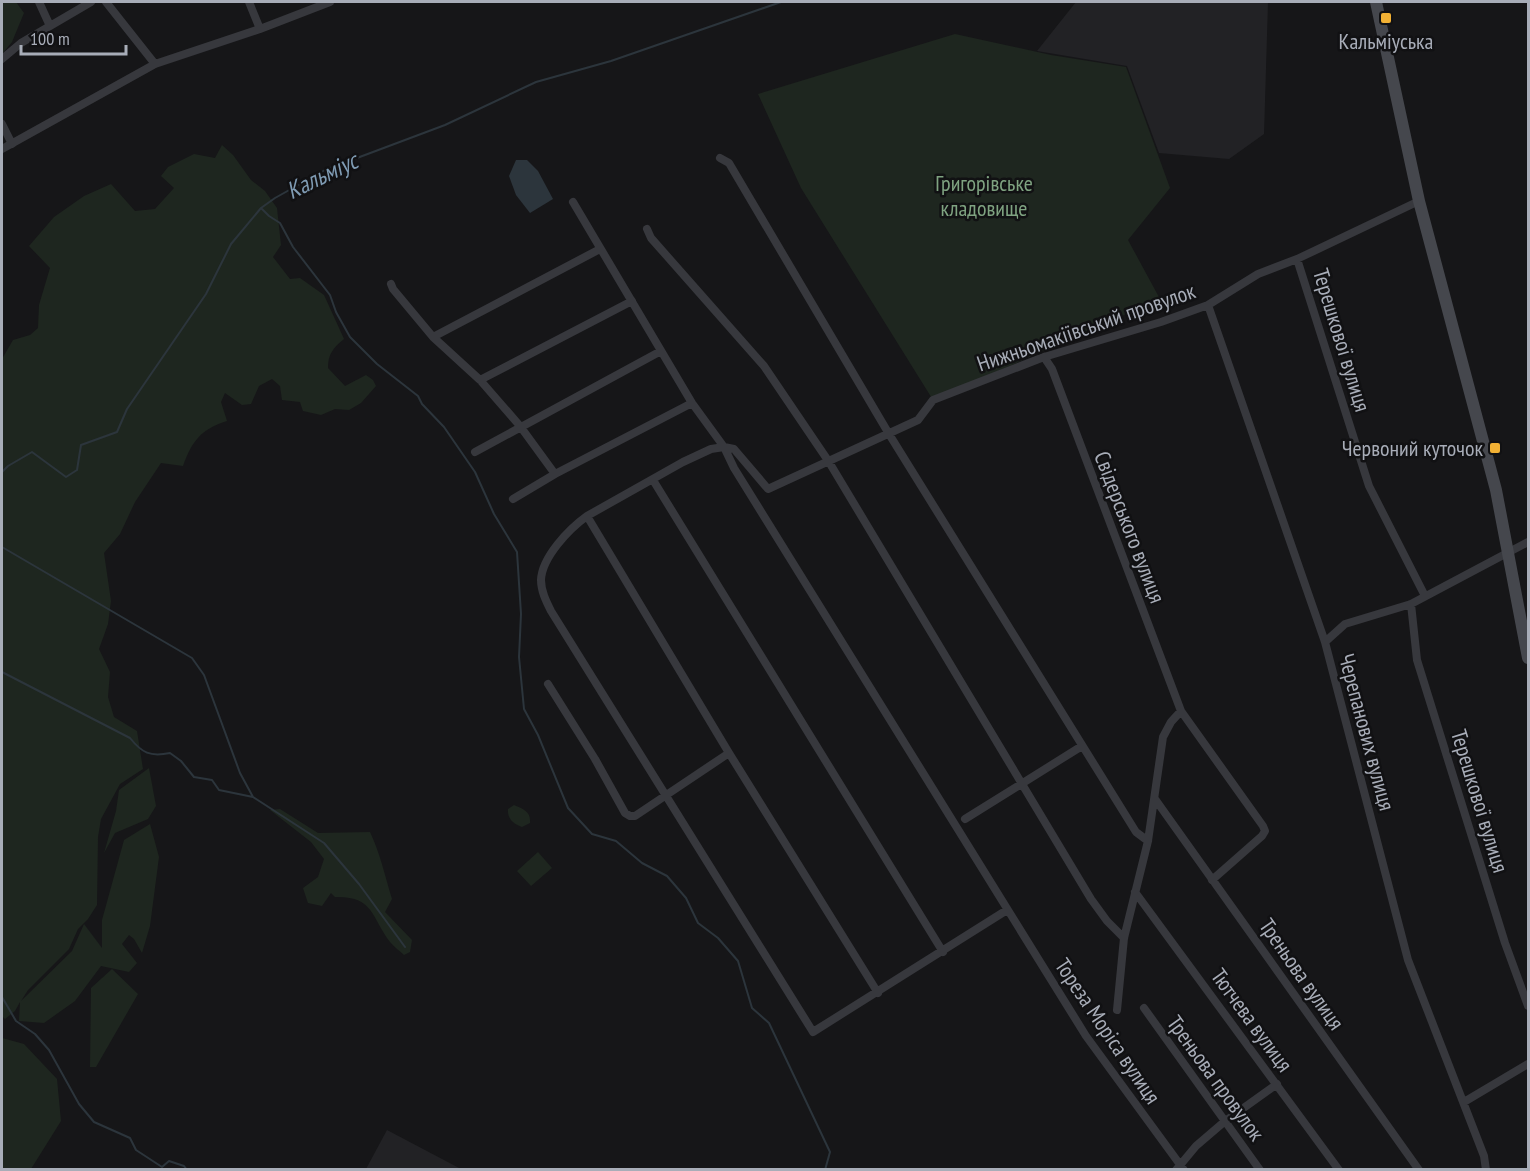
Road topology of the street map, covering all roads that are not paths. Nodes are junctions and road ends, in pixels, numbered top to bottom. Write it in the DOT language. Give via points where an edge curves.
graph roads {
  1 [pos="39,2"];
  2 [pos="91,2"];
  3 [pos="106,2"];
  4 [pos="249,2"];
  5 [pos="330,2"];
  6 [pos="1376,2"];
  7 [pos="50,26"];
  8 [pos="260,28"];
  9 [pos="2,59"];
  10 [pos="155,64"];
  11 [pos="2,124"];
  12 [pos="12,144"];
  13 [pos="2,149"];
  14 [pos="720,158"];
  15 [pos="1419,201"];
  16 [pos="573,202"];
  17 [pos="647,229"];
  18 [pos="600,249"];
  19 [pos="1297,259"];
  20 [pos="391,284"];
  21 [pos="632,301"];
  22 [pos="1208,305"];
  23 [pos="434,338"];
  24 [pos="661,351"];
  25 [pos="1044,357"];
  26 [pos="480,380"];
  27 [pos="692,403"];
  28 [pos="520,426"];
  29 [pos="889,434"];
  30 [pos="724,447"];
  31 [pos="475,452"];
  32 [pos="829,462"];
  33 [pos="555,474"];
  34 [pos="652,480"];
  35 [pos="513,499"];
  36 [pos="586,516"];
  37 [pos="1528,542"];
  38 [pos="1508,552"];
  39 [pos="1425,596"];
  40 [pos="1411,604"];
  41 [pos="1325,642"];
  42 [pos="1528,658"];
  43 [pos="548,684"];
  44 [pos="1181,711"];
  45 [pos="1082,746"];
  46 [pos="729,753"];
  47 [pos="1021,784"];
  48 [pos="665,797"];
  49 [pos="1155,799"];
  50 [pos="965,819"];
  51 [pos="1148,841"];
  52 [pos="1212,880"];
  53 [pos="1135,892"];
  54 [pos="1007,910"];
  55 [pos="1124,938"];
  56 [pos="943,952"];
  57 [pos="878,993"];
  58 [pos="1528,1006"];
  59 [pos="1144,1008"];
  60 [pos="1117,1010"];
  61 [pos="1528,1064"];
  62 [pos="1277,1084"];
  63 [pos="1464,1102"];
  64 [pos="1224,1122"];
  65 [pos="1180,1168"];
  66 [pos="1260,1170"];
  67 [pos="1340,1170"];
  68 [pos="1419,1170"];
  69 [pos="1486,1170"];
  1 -- 7 [label="street"];
  2 -- 7 [label="street"];
  3 -- 10 [label="street"];
  4 -- 8 [label="street"];
  5 -- 8 [label="street"];
  6 -- 15 [label="street"];
  7 -- 9 [label="street"];
  8 -- 10 [label="street"];
  10 -- 12 [label="street"];
  11 -- 12 [label="street"];
  12 -- 13 [label="street"];
  14 -- 29 [label="street" via="729,163"];
  15 -- 19 [label="street, Нижньомакіївський провулок"];
  15 -- 38 [label="street" via="1496,490"];
  16 -- 18 [label="street"];
  17 -- 32 [label="street" via="764,366"];
  18 -- 21 [label="street"];
  18 -- 23 [label="street"];
  19 -- 22 [label="street, Нижньомакіївський провулок" via="1258,274"];
  19 -- 39 [label="street, Терешкової вулиця" via="1369,486"];
  20 -- 23 [label="street"];
  21 -- 24 [label="street"];
  21 -- 26 [label="street"];
  22 -- 25 [label="street, Нижньомакіївський провулок"];
  22 -- 41 [label="street, Черепанових вулиця"];
  23 -- 26 [label="street"];
  24 -- 27 [label="street"];
  24 -- 28 [label="street"];
  25 -- 29 [label="street, Нижньомакіївський провулок" via="933,400 918,420"];
  25 -- 44 [label="street, Свiдерського вулиця" via="1052,369"];
  26 -- 28 [label="street"];
  27 -- 30 [label="street"];
  27 -- 33 [label="street"];
  28 -- 31 [label="street"];
  28 -- 33 [label="street"];
  29 -- 32 [label="street, Нижньомакіївський провулок"];
  29 -- 45 [label="street"];
  30 -- 32 [label="street, Нижньомакіївський провулок" via="734,449 768,489"];
  30 -- 34 [label="street" via="711,449"];
  30 -- 54 [label="street, Тореза Моріса вулиця"];
  32 -- 47 [label="street"];
  33 -- 35 [label="street"];
  34 -- 36 [label="street"];
  34 -- 56 [label="street"];
  36 -- 46 [label="street"];
  36 -- 48 [label="street" via="551,555 541,579 542,592"];
  37 -- 38 [label="street"];
  38 -- 39 [label="street"];
  38 -- 42 [label="street"];
  39 -- 40 [label="street"];
  40 -- 41 [label="street" via="1345,624"];
  40 -- 58 [label="street, Терешкової вулиця" via="1417,660"];
  41 -- 63 [label="street, Черепанових вулиця" via="1408,960"];
  43 -- 48 [label="street" via="625,813 635,816"];
  44 -- 49 [label="street" via="1163,737"];
  44 -- 52 [label="street, Свiдерського вулиця" via="1265,831"];
  45 -- 47 [label="street"];
  45 -- 51 [label="street" via="1136,832"];
  46 -- 48 [label="street"];
  46 -- 57 [label="street"];
  47 -- 50 [label="street"];
  47 -- 55 [label="street" via="1091,899"];
  48 -- 57 [label="street" via="813,1032"];
  49 -- 51 [label="street"];
  49 -- 52 [label="street, Треньова вулиця"];
  51 -- 53 [label="street"];
  52 -- 68 [label="street, Треньова вулиця"];
  53 -- 55 [label="street"];
  53 -- 62 [label="street, Тютчева вулиця"];
  54 -- 56 [label="street"];
  54 -- 65 [label="street, Тореза Моріса вулиця" via="1086,1036"];
  55 -- 60 [label="street"];
  56 -- 57 [label="street"];
  59 -- 64 [label="street, Треньова провулок"];
  61 -- 63 [label="street"];
  62 -- 64 [label="street"];
  62 -- 67 [label="street, Тютчева вулиця"];
  63 -- 69 [label="street, Черепанових вулиця"];
  64 -- 65 [label="street" via="1196,1146"];
  64 -- 66 [label="street, Треньова провулок"];
}
